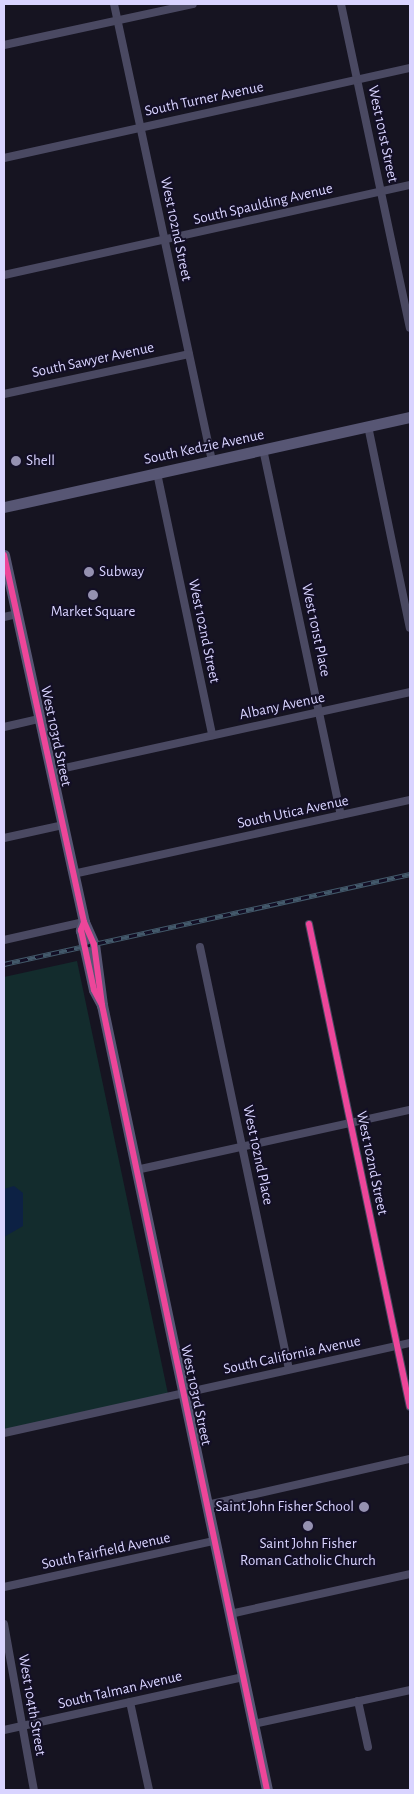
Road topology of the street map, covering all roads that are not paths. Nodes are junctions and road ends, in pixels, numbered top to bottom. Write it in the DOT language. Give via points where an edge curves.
graph roads {
  1 [pos="114,4"];
  2 [pos="193,4"];
  3 [pos="341,4"];
  4 [pos="117,20"];
  5 [pos="4,45"];
  6 [pos="410,68"];
  7 [pos="357,79"];
  8 [pos="140,127"];
  9 [pos="4,158"];
  10 [pos="410,185"];
  11 [pos="381,191"];
  12 [pos="164,240"];
  13 [pos="4,276"];
  14 [pos="408,305"];
  15 [pos="410,328"];
  16 [pos="189,354"];
  17 [pos="4,394"];
  18 [pos="410,417"];
  19 [pos="368,426"];
  20 [pos="264,449"];
  21 [pos="212,461"];
  22 [pos="157,473"];
  23 [pos="4,507"];
  24 [pos="4,555"];
  25 [pos="16,614"];
  26 [pos="4,617"];
  27 [pos="410,628"];
  28 [pos="410,692"];
  29 [pos="319,712"];
  30 [pos="39,719"];
  31 [pos="4,726"];
  32 [pos="212,735"];
  33 [pos="51,771"];
  34 [pos="410,800"];
  35 [pos="341,816"];
  36 [pos="62,825"];
  37 [pos="4,838"];
  38 [pos="73,874"];
  39 [pos="84,922"];
  40 [pos="309,924"];
  41 [pos="4,940"];
  42 [pos="200,947"];
  43 [pos="410,1110"];
  44 [pos="351,1123"];
  45 [pos="242,1147"];
  46 [pos="136,1170"];
  47 [pos="410,1343"];
  48 [pos="397,1346"];
  49 [pos="289,1370"];
  50 [pos="184,1394"];
  51 [pos="410,1407"];
  52 [pos="4,1433"];
  53 [pos="410,1459"];
  54 [pos="207,1505"];
  55 [pos="214,1541"];
  56 [pos="410,1574"];
  57 [pos="4,1587"];
  58 [pos="230,1614"];
  59 [pos="4,1624"];
  60 [pos="243,1677"];
  61 [pos="410,1690"];
  62 [pos="358,1701"];
  63 [pos="130,1702"];
  64 [pos="253,1724"];
  65 [pos="21,1726"];
  66 [pos="4,1730"];
  67 [pos="368,1747"];
  68 [pos="34,1790"];
  69 [pos="149,1790"];
  70 [pos="267,1790"];
  1 -- 4 [label="street, West 102nd Street"];
  2 -- 4 [label="street"];
  3 -- 7 [label="street, West 101st Street"];
  4 -- 5 [label="street"];
  4 -- 8 [label="street, West 102nd Street"];
  6 -- 7 [label="street, South Turner Avenue"];
  7 -- 8 [label="street, South Turner Avenue"];
  7 -- 11 [label="street, West 101st Street"];
  8 -- 9 [label="street, South Turner Avenue"];
  8 -- 12 [label="street, West 102nd Street"];
  10 -- 11 [label="street, South Spaulding Avenue"];
  11 -- 12 [label="street, South Spaulding Avenue"];
  11 -- 14 [label="street, West 101st Street"];
  12 -- 13 [label="street, South Spaulding Avenue"];
  12 -- 16 [label="street, West 102nd Street"];
  14 -- 15 [label="street, West 101st Street"];
  16 -- 17 [label="street, South Sawyer Avenue"];
  16 -- 21 [label="street, West 102nd Street"];
  18 -- 19 [label="main road, South Kedzie Avenue"];
  19 -- 20 [label="main road, South Kedzie Avenue"];
  19 -- 27 [label="street"];
  20 -- 21 [label="main road, South Kedzie Avenue"];
  20 -- 29 [label="street, West 101st Place"];
  21 -- 22 [label="main road, South Kedzie Avenue"];
  22 -- 23 [label="main road, South Kedzie Avenue"];
  22 -- 32 [label="street, West 102nd Street"];
  24 -- 25 [label="main road, West 103rd Street"];
  25 -- 26 [label="street"];
  25 -- 30 [label="main road, West 103rd Street"];
  28 -- 29 [label="street, Albany Avenue"];
  29 -- 32 [label="street, Albany Avenue"];
  29 -- 35 [label="street, West 101st Place"];
  30 -- 31 [label="street"];
  30 -- 33 [label="main road, West 103rd Street"];
  32 -- 33 [label="street, Albany Avenue"];
  33 -- 36 [label="main road, West 103rd Street"];
  34 -- 35 [label="street, South Utica Avenue"];
  35 -- 38 [label="street, South Utica Avenue"];
  36 -- 37 [label="street"];
  36 -- 38 [label="main road, West 103rd Street"];
  38 -- 39 [label="main road, West 103rd Street"];
  39 -- 41 [label="street"];
  39 -- 46 [label="main road, West 103rd Street" via="94,944 102,1004"];
  40 -- 44 [label="street, West 102nd Street"];
  42 -- 45 [label="street, West 102nd Place"];
  43 -- 44 [label="street"];
  44 -- 45 [label="street"];
  44 -- 48 [label="street, West 102nd Street"];
  45 -- 46 [label="street"];
  45 -- 49 [label="street, West 102nd Place"];
  46 -- 50 [label="main road, West 103rd Street"];
  47 -- 48 [label="street, South California Avenue"];
  48 -- 49 [label="street, South California Avenue"];
  48 -- 51 [label="street, West 102nd Street"];
  49 -- 50 [label="street, South California Avenue"];
  50 -- 52 [label="street, South California Avenue"];
  50 -- 54 [label="main road, West 103rd Street"];
  53 -- 54 [label="street"];
  54 -- 55 [label="main road, West 103rd Street"];
  55 -- 57 [label="street, South Fairfield Avenue"];
  55 -- 58 [label="main road, West 103rd Street"];
  56 -- 58 [label="street"];
  58 -- 60 [label="main road, West 103rd Street"];
  59 -- 65 [label="street, West 104th Street"];
  60 -- 63 [label="street, South Talman Avenue"];
  60 -- 64 [label="main road, West 103rd Street"];
  61 -- 62 [label="street"];
  62 -- 64 [label="street"];
  62 -- 67 [label="street"];
  63 -- 65 [label="street, South Talman Avenue"];
  63 -- 69 [label="street"];
  64 -- 70 [label="main road, West 103rd Street"];
  65 -- 66 [label="street, South Talman Avenue"];
  65 -- 68 [label="street, West 104th Street"];
}
